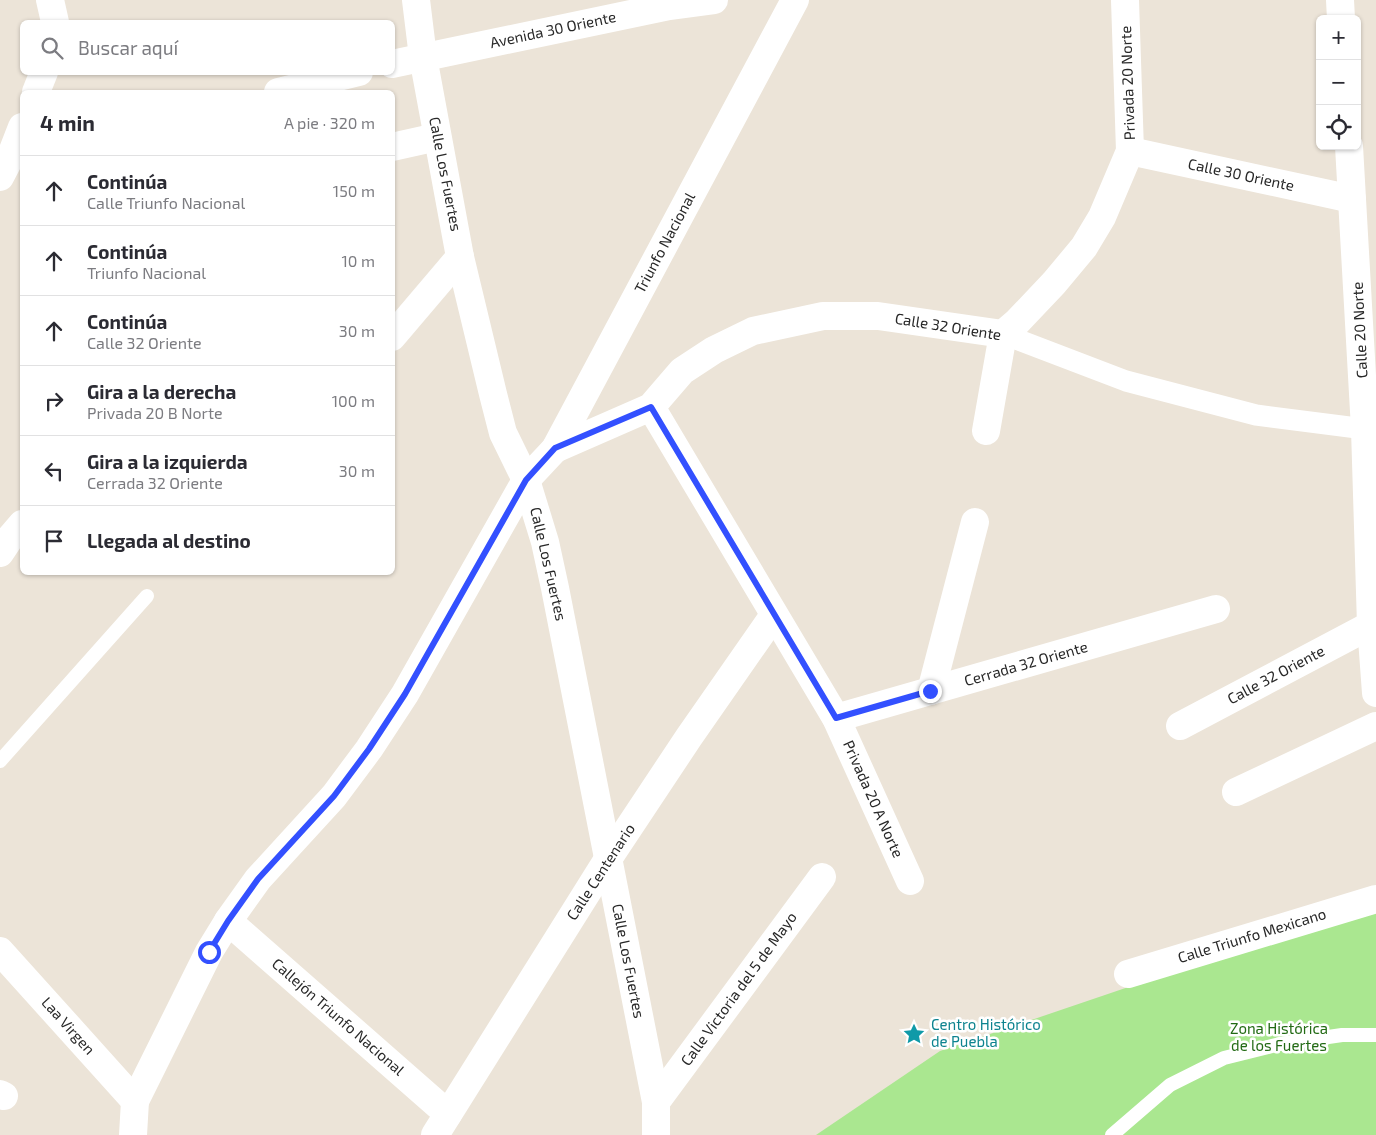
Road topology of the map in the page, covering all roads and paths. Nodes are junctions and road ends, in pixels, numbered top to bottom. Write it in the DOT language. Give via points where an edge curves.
graph roads {
  1 [pos="50,0"];
  2 [pos="416,0"];
  3 [pos="714,0"];
  4 [pos="795,0"];
  5 [pos="1125,0"];
  6 [pos="1340,0"];
  7 [pos="669,3"];
  8 [pos="1342,15"];
  9 [pos="55,20"];
  10 [pos="423,57"];
  11 [pos="395,63"];
  12 [pos="43,75"];
  13 [pos="348,75"];
  14 [pos="37,90"];
  15 [pos="286,90"];
  16 [pos="20,134"];
  17 [pos="437,137"];
  18 [pos="395,146"];
  19 [pos="1349,150"];
  20 [pos="1130,151"];
  21 [pos="11,164"];
  22 [pos="1352,199"];
  23 [pos="460,257"];
  24 [pos="395,334"];
  25 [pos="1003,334"];
  26 [pos="651,407"];
  27 [pos="986,431"];
  28 [pos="1369,445"];
  29 [pos="555,448"];
  30 [pos="526,480"];
  31 [pos="975,522"];
  32 [pos="20,526"];
  33 [pos="0,553"];
  34 [pos="147,596"];
  35 [pos="1216,609"];
  36 [pos="774,614"];
  37 [pos="1371,625"];
  38 [pos="930,691"];
  39 [pos="1376,693"];
  40 [pos="836,718"];
  41 [pos="1180,726"];
  42 [pos="1376,726"];
  43 [pos="0,762"];
  44 [pos="1236,792"];
  45 [pos="608,859"];
  46 [pos="822,877"];
  47 [pos="910,881"];
  48 [pos="1376,899"];
  49 [pos="228,921"];
  50 [pos="0,951"];
  51 [pos="1128,974"];
  52 [pos="1376,1034"];
  53 [pos="135,1102"];
  54 [pos="656,1102"];
  55 [pos="442,1125"];
  56 [pos="133,1135"];
  57 [pos="656,1135"];
  58 [pos="1112,1135"];
  1 -- 9 [label="street"];
  2 -- 10 [label="street, Calle Los Fuertes"];
  3 -- 7 [label="street, Avenida 30 Oriente"];
  4 -- 29 [label="street, Triunfo Nacional"];
  5 -- 20 [label="street, Privada 20 Norte"];
  6 -- 8 [label="street"];
  7 -- 10 [label="street, Avenida 30 Oriente"];
  10 -- 11 [label="street, Avenida 30 Oriente"];
  10 -- 17 [label="street, Calle Los Fuertes"];
  12 -- 14 [label="street"];
  13 -- 15 [label="street"];
  16 -- 21 [label="street"];
  17 -- 18 [label="street"];
  17 -- 23 [label="street, Calle Los Fuertes"];
  19 -- 22 [label="street, Calle 20 Norte"];
  20 -- 22 [label="street, Calle 30 Oriente"];
  20 -- 25 [label="street, Privada 20 Norte" via="1102,217 1084,248"];
  22 -- 28 [label="street, Calle 20 Norte"];
  23 -- 24 [label="street"];
  23 -- 30 [label="street, Calle Los Fuertes" via="503,433"];
  25 -- 26 [label="street, Calle 32 Oriente" via="878,316 823,316 753,331 714,350 682,371"];
  25 -- 27 [label="street"];
  25 -- 28 [label="street, Calle 32 Oriente" via="1126,381"];
  26 -- 29 [label="street, Calle 32 Oriente"];
  26 -- 36 [label="street, Privada 20 A Norte"];
  28 -- 37 [label="street, Calle 20 Norte"];
  29 -- 30 [label="street, Triunfo Nacional"];
  30 -- 45 [label="street, Calle Los Fuertes" via="555,588"];
  30 -- 49 [label="street, Triunfo Nacional" via="405,694 369,749 334,796 258,879"];
  31 -- 38 [label="street"];
  32 -- 33 [label="street"];
  34 -- 43 [label="lane"];
  35 -- 38 [label="street, Cerrada 32 Oriente"];
  36 -- 40 [label="street, Privada 20 A Norte"];
  36 -- 45 [label="street, Calle Centenario"];
  37 -- 39 [label="street, Calle 20 Norte"];
  37 -- 41 [label="street, Calle 32 Oriente"];
  38 -- 40 [label="street, Cerrada 32 Oriente"];
  40 -- 47 [label="street, Privada 20 A Norte"];
  42 -- 44 [label="street"];
  45 -- 54 [label="street, Calle Los Fuertes"];
  45 -- 55 [label="street, Calle Centenario"];
  46 -- 54 [label="street, Calle Victoria del 5 de Mayo"];
  48 -- 51 [label="street, Calle Triunfo Mexicano"];
  49 -- 53 [label="street, Triunfo Nacional" via="209,952"];
  49 -- 55 [label="street, Callejón Triunfo Nacional"];
  50 -- 53 [label="street, Laa Virgen"];
  52 -- 58 [label="lane" via="1342,1035 1280,1044 1224,1058 1170,1085"];
  53 -- 56 [label="street"];
  54 -- 57 [label="street, Calle Los Fuertes"];
}
